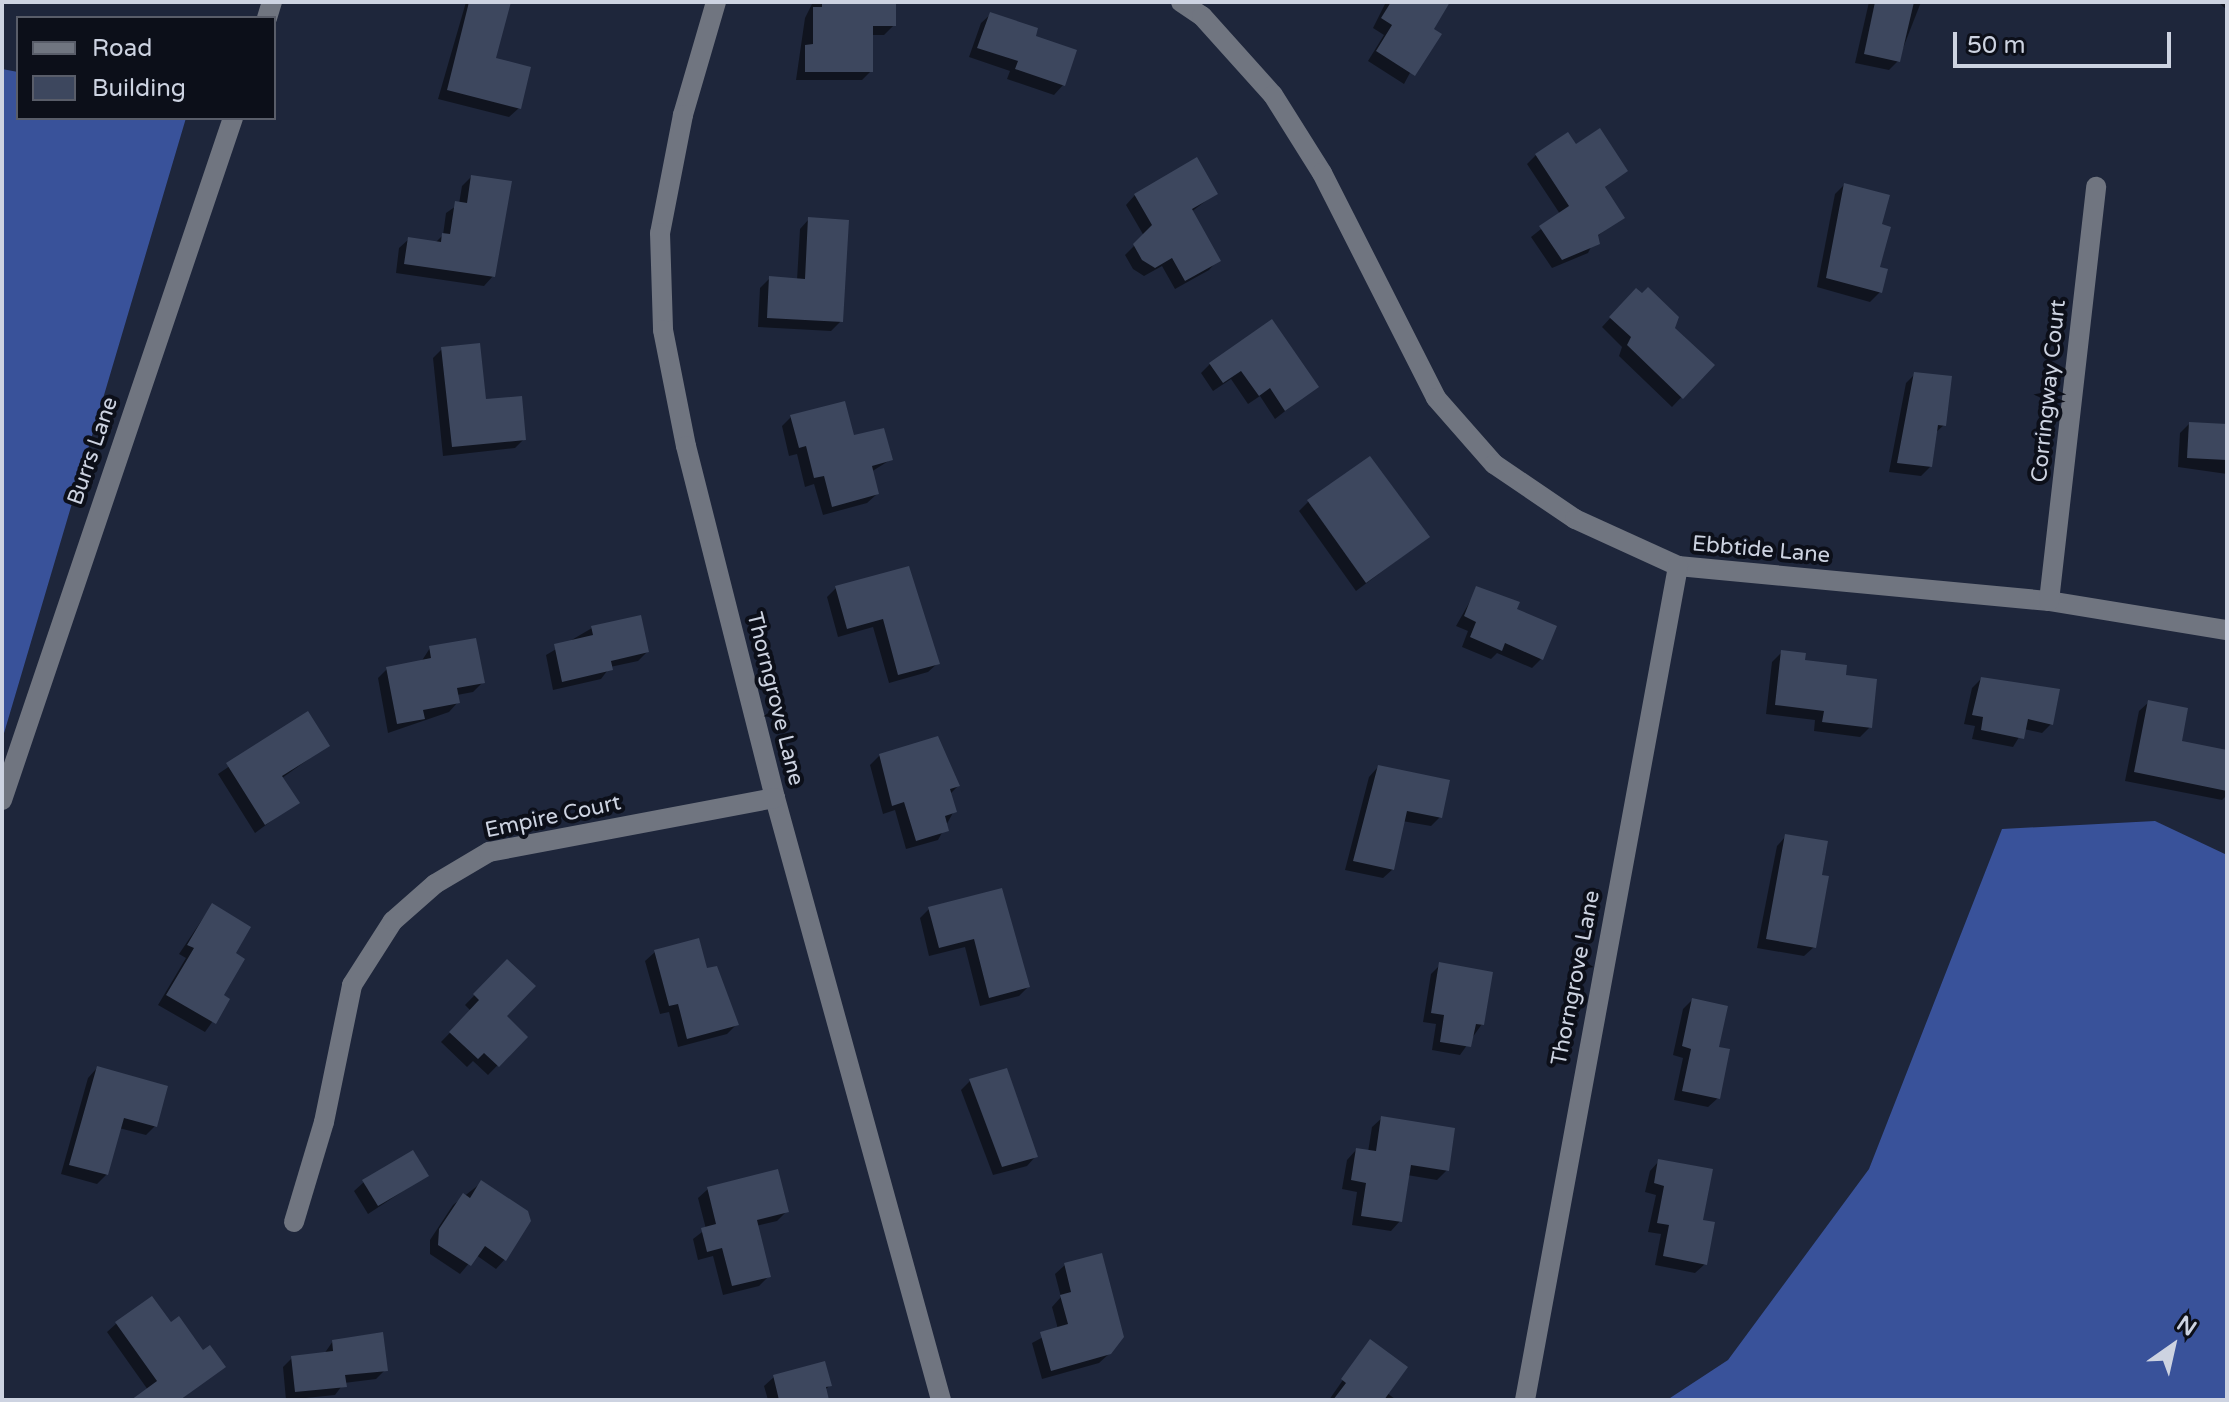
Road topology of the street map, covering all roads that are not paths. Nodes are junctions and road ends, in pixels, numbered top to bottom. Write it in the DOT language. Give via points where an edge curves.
graph roads {
  1 [pos="716,2"];
  2 [pos="1181,2"];
  3 [pos="1208,9"];
  4 [pos="232,120"];
  5 [pos="2096,187"];
  6 [pos="1678,566"];
  7 [pos="2049,601"];
  8 [pos="2227,630"];
  9 [pos="775,798"];
  10 [pos="2,800"];
  11 [pos="294,1222"];
  12 [pos="941,1400"];
  13 [pos="1525,1400"];
  1 -- 9 [label="street, Thorngrove Lane" via="683,115 660,233 663,330 686,446"];
  2 -- 3 [label="street, Ebbtide Lane"];
  3 -- 6 [label="street, Ebbtide Lane" via="1273,95 1322,173 1436,398 1494,464 1575,519"];
  4 -- 10 [label="street, Burrs Lane"];
  5 -- 7 [label="street, Corringway Court"];
  6 -- 7 [label="street, Ebbtide Lane"];
  6 -- 13 [label="street, Thorngrove Lane"];
  7 -- 8 [label="street, Ebbtide Lane"];
  9 -- 11 [label="street, Empire Court" via="489,852 435,884 393,921 352,985 324,1122"];
  9 -- 12 [label="street, Thorngrove Lane"];
}
